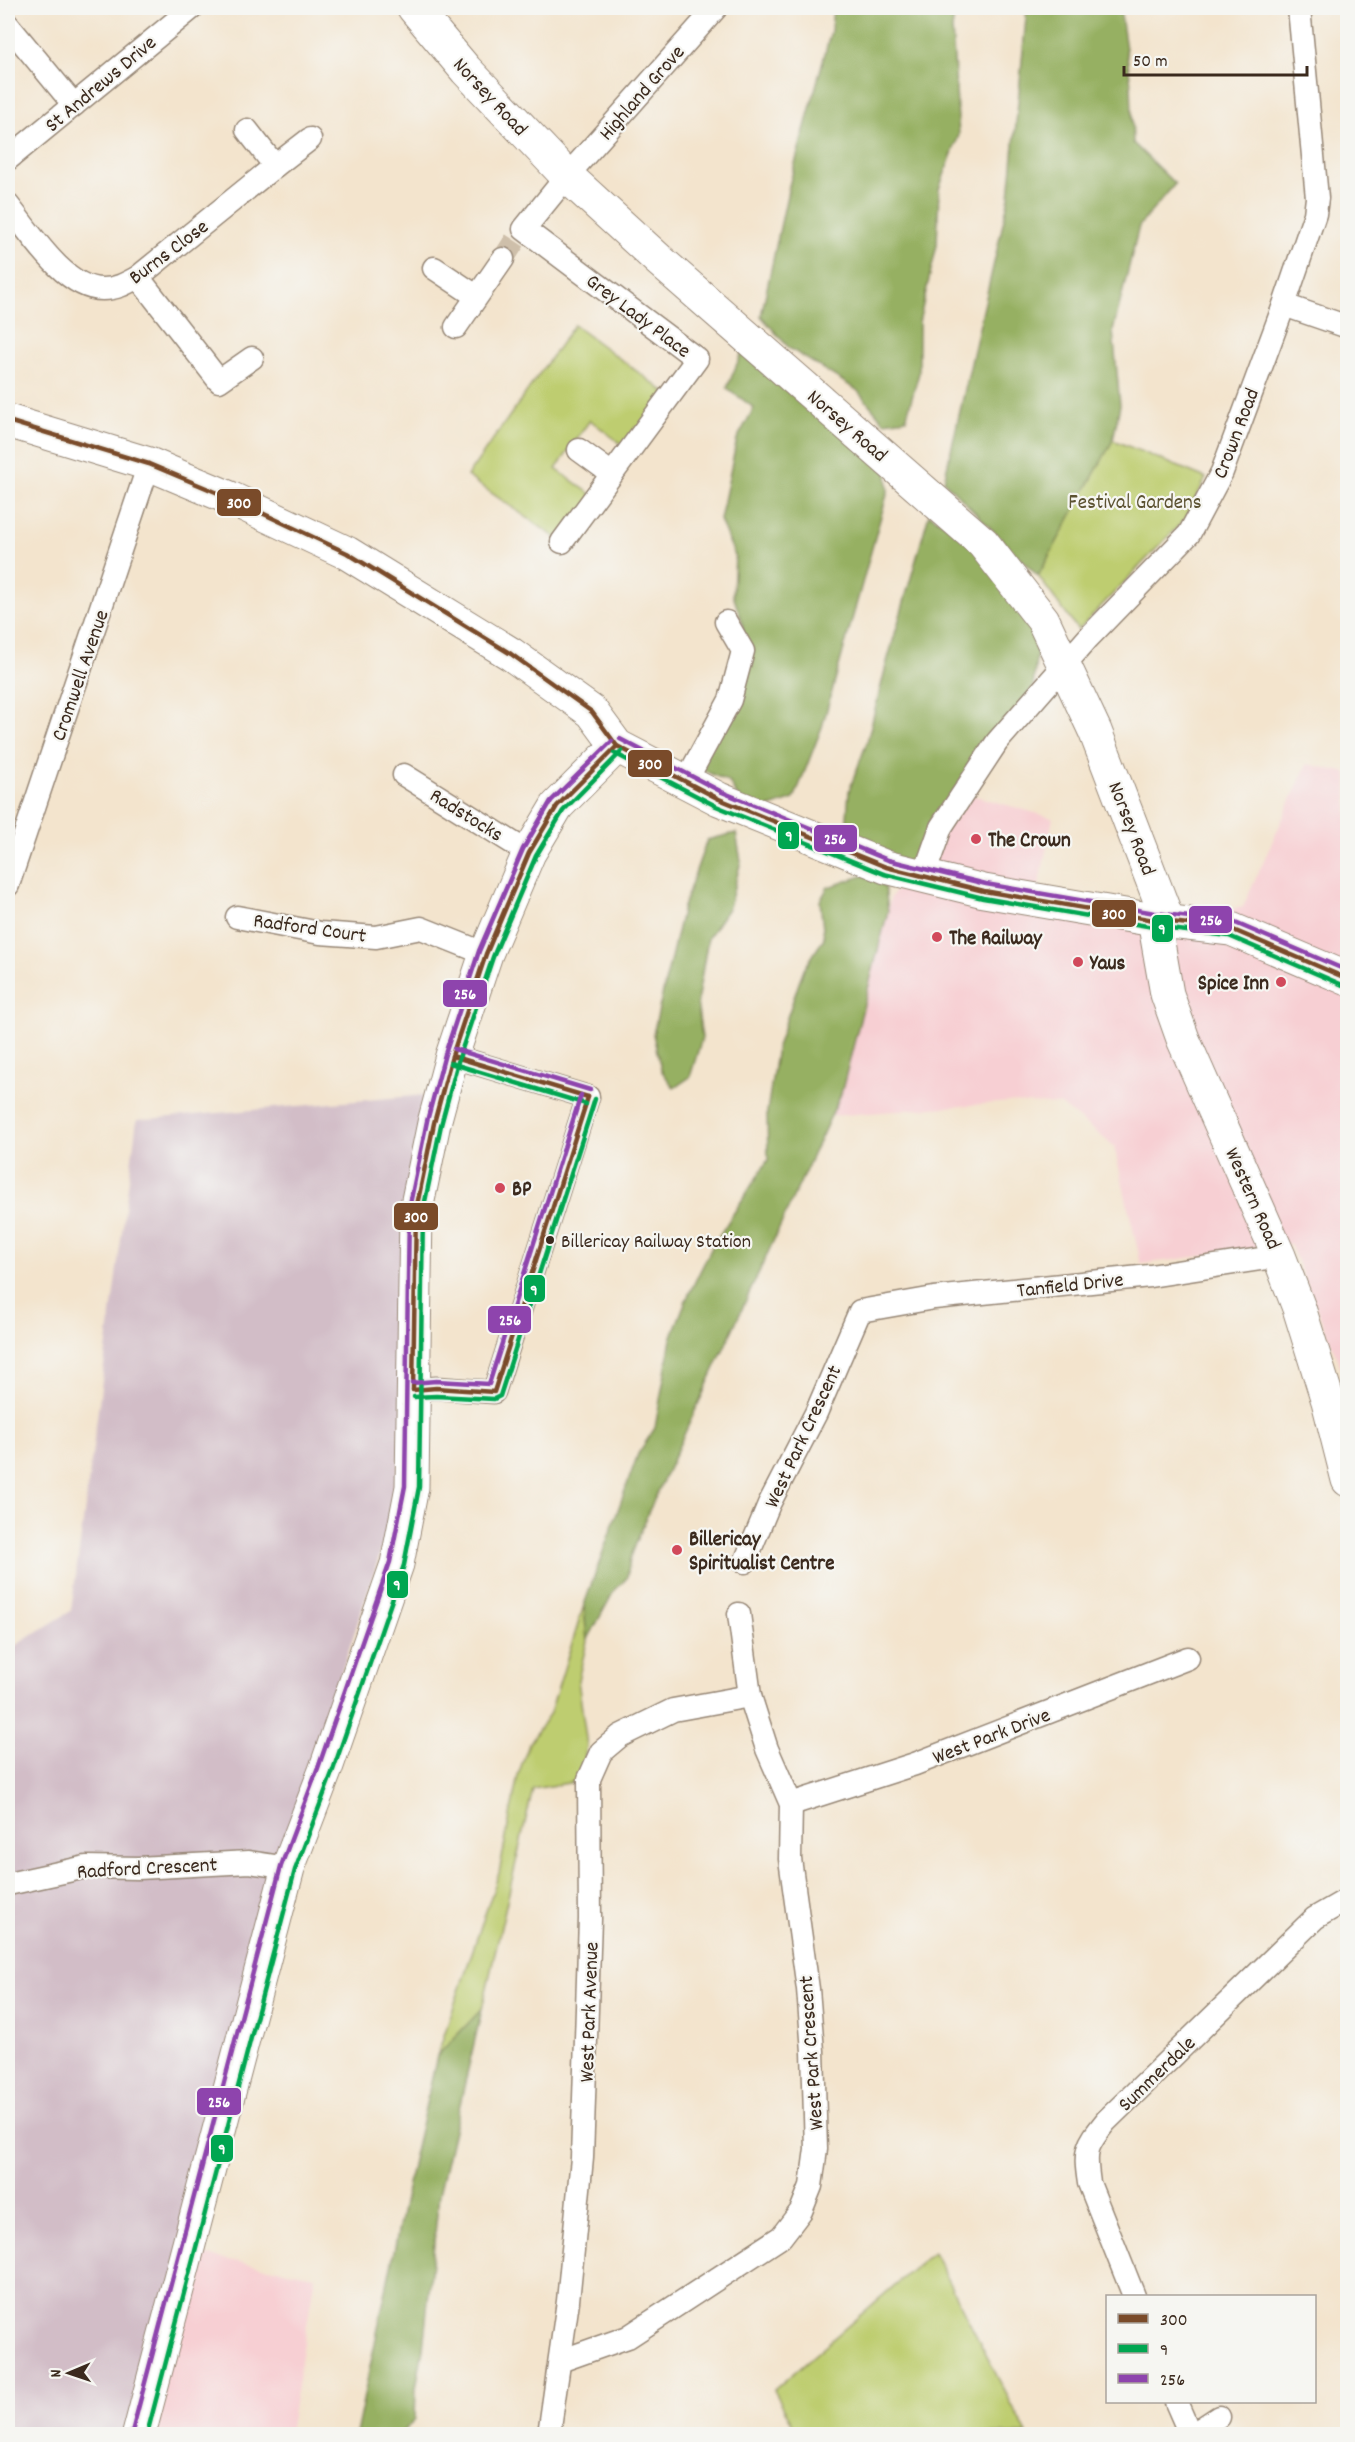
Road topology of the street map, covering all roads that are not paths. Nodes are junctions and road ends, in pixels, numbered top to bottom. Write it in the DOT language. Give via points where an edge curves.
graph roads {
  1 [pos="192,8"];
  2 [pos="414,8"];
  3 [pos="716,8"];
  4 [pos="1299,8"];
  5 [pos="8,25"];
  6 [pos="74,105"];
  7 [pos="247,130"];
  8 [pos="310,139"];
  9 [pos="8,159"];
  10 [pos="275,166"];
  11 [pos="567,176"];
  12 [pos="8,205"];
  13 [pos="504,259"];
  14 [pos="434,268"];
  15 [pos="138,277"];
  16 [pos="476,296"];
  17 [pos="1284,305"];
  18 [pos="456,327"];
  19 [pos="1347,327"];
  20 [pos="252,358"];
  21 [pos="8,421"];
  22 [pos="579,450"];
  23 [pos="149,464"];
  24 [pos="612,474"];
  25 [pos="562,543"];
  26 [pos="726,622"];
  27 [pos="1065,667"];
  28 [pos="617,746"];
  29 [pos="404,775"];
  30 [pos="686,781"];
  31 [pos="529,853"];
  32 [pos="923,878"];
  33 [pos="8,885"];
  34 [pos="237,917"];
  35 [pos="1161,921"];
  36 [pos="486,954"];
  37 [pos="1347,979"];
  38 [pos="452,1056"];
  39 [pos="1279,1256"];
  40 [pos="860,1311"];
  41 [pos="413,1390"];
  42 [pos="1347,1480"];
  43 [pos="745,1562"];
  44 [pos="739,1614"];
  45 [pos="1188,1658"];
  46 [pos="750,1696"];
  47 [pos="791,1804"];
  48 [pos="288,1868"];
  49 [pos="8,1884"];
  50 [pos="1347,1899"];
  51 [pos="1134,2295"];
  52 [pos="560,2361"];
  53 [pos="1176,2403"];
  54 [pos="1219,2417"];
  55 [pos="139,2434"];
  56 [pos="549,2434"];
  57 [pos="1191,2434"];
  1 -- 6 [label="street, St Andrews Drive"];
  2 -- 11 [label="street, Norsey Road" via="466,70"];
  3 -- 11 [label="street, Highland Grove"];
  4 -- 17 [label="street, Crown Road" via="1317,198"];
  5 -- 6 [label="street"];
  6 -- 9 [label="street, St Andrews Drive"];
  7 -- 10 [label="street"];
  8 -- 10 [label="street, Burns Close"];
  10 -- 15 [label="street, Burns Close"];
  11 -- 24 [label="street, Grey Lady Place" via="520,234 697,359"];
  11 -- 27 [label="street, Norsey Road" via="983,543 1043,620"];
  12 -- 15 [label="street, Burns Close" via="49,256 79,283 102,289 121,286"];
  13 -- 16 [label="street"];
  14 -- 16 [label="street"];
  15 -- 20 [label="street" via="219,381"];
  16 -- 18 [label="street"];
  17 -- 19 [label="street"];
  17 -- 27 [label="street, Crown Road" via="1222,472 1189,534"];
  21 -- 23 [label="street"];
  22 -- 24 [label="street"];
  23 -- 28 [label="street" via="347,553 511,654 583,705"];
  23 -- 33 [label="street, Cromwell Avenue"];
  24 -- 25 [label="street, Grey Lady Place"];
  26 -- 30 [label="street" via="743,651 730,700"];
  27 -- 32 [label="street, Crown Road" via="997,742 941,827"];
  27 -- 35 [label="street, Norsey Road" via="1095,731"];
  28 -- 30 [label="street"];
  28 -- 31 [label="street" via="557,806"];
  29 -- 31 [label="street, Radstocks"];
  30 -- 32 [label="street" via="719,799 886,867"];
  31 -- 36 [label="street"];
  32 -- 35 [label="street"];
  34 -- 36 [label="street, Radford Court" via="320,933 376,937 421,928"];
  35 -- 37 [label="street" via="1231,929"];
  35 -- 39 [label="street, Western Road" via="1167,994"];
  36 -- 38 [label="street"];
  38 -- 41 [label="street" via="416,1210"];
  38 -- 41 [label="street" via="588,1097 494,1392"];
  39 -- 40 [label="street, Tanfield Drive" via="1150,1276 934,1298"];
  39 -- 42 [label="street, Western Road" via="1299,1308"];
  40 -- 43 [label="street, West Park Crescent"];
  41 -- 48 [label="street" via="412,1487 397,1564"];
  44 -- 46 [label="street, West Park Crescent"];
  45 -- 47 [label="street, West Park Drive" via="915,1764"];
  46 -- 47 [label="street, West Park Crescent"];
  46 -- 52 [label="street, West Park Avenue" via="673,1710 620,1736 601,1752 589,1779 591,1919 582,2158"];
  47 -- 52 [label="street, West Park Crescent" via="790,1859 808,1989 816,2111 811,2186 801,2211 781,2237 628,2337"];
  48 -- 49 [label="street, Radford Crescent" via="249,1862 86,1868"];
  48 -- 55 [label="street"];
  50 -- 51 [label="street, Summerdale" via="1316,1918 1106,2121 1088,2145 1089,2183"];
  52 -- 56 [label="street, West Park Avenue"];
  53 -- 57 [label="street"];
  54 -- 57 [label="street"];
}
